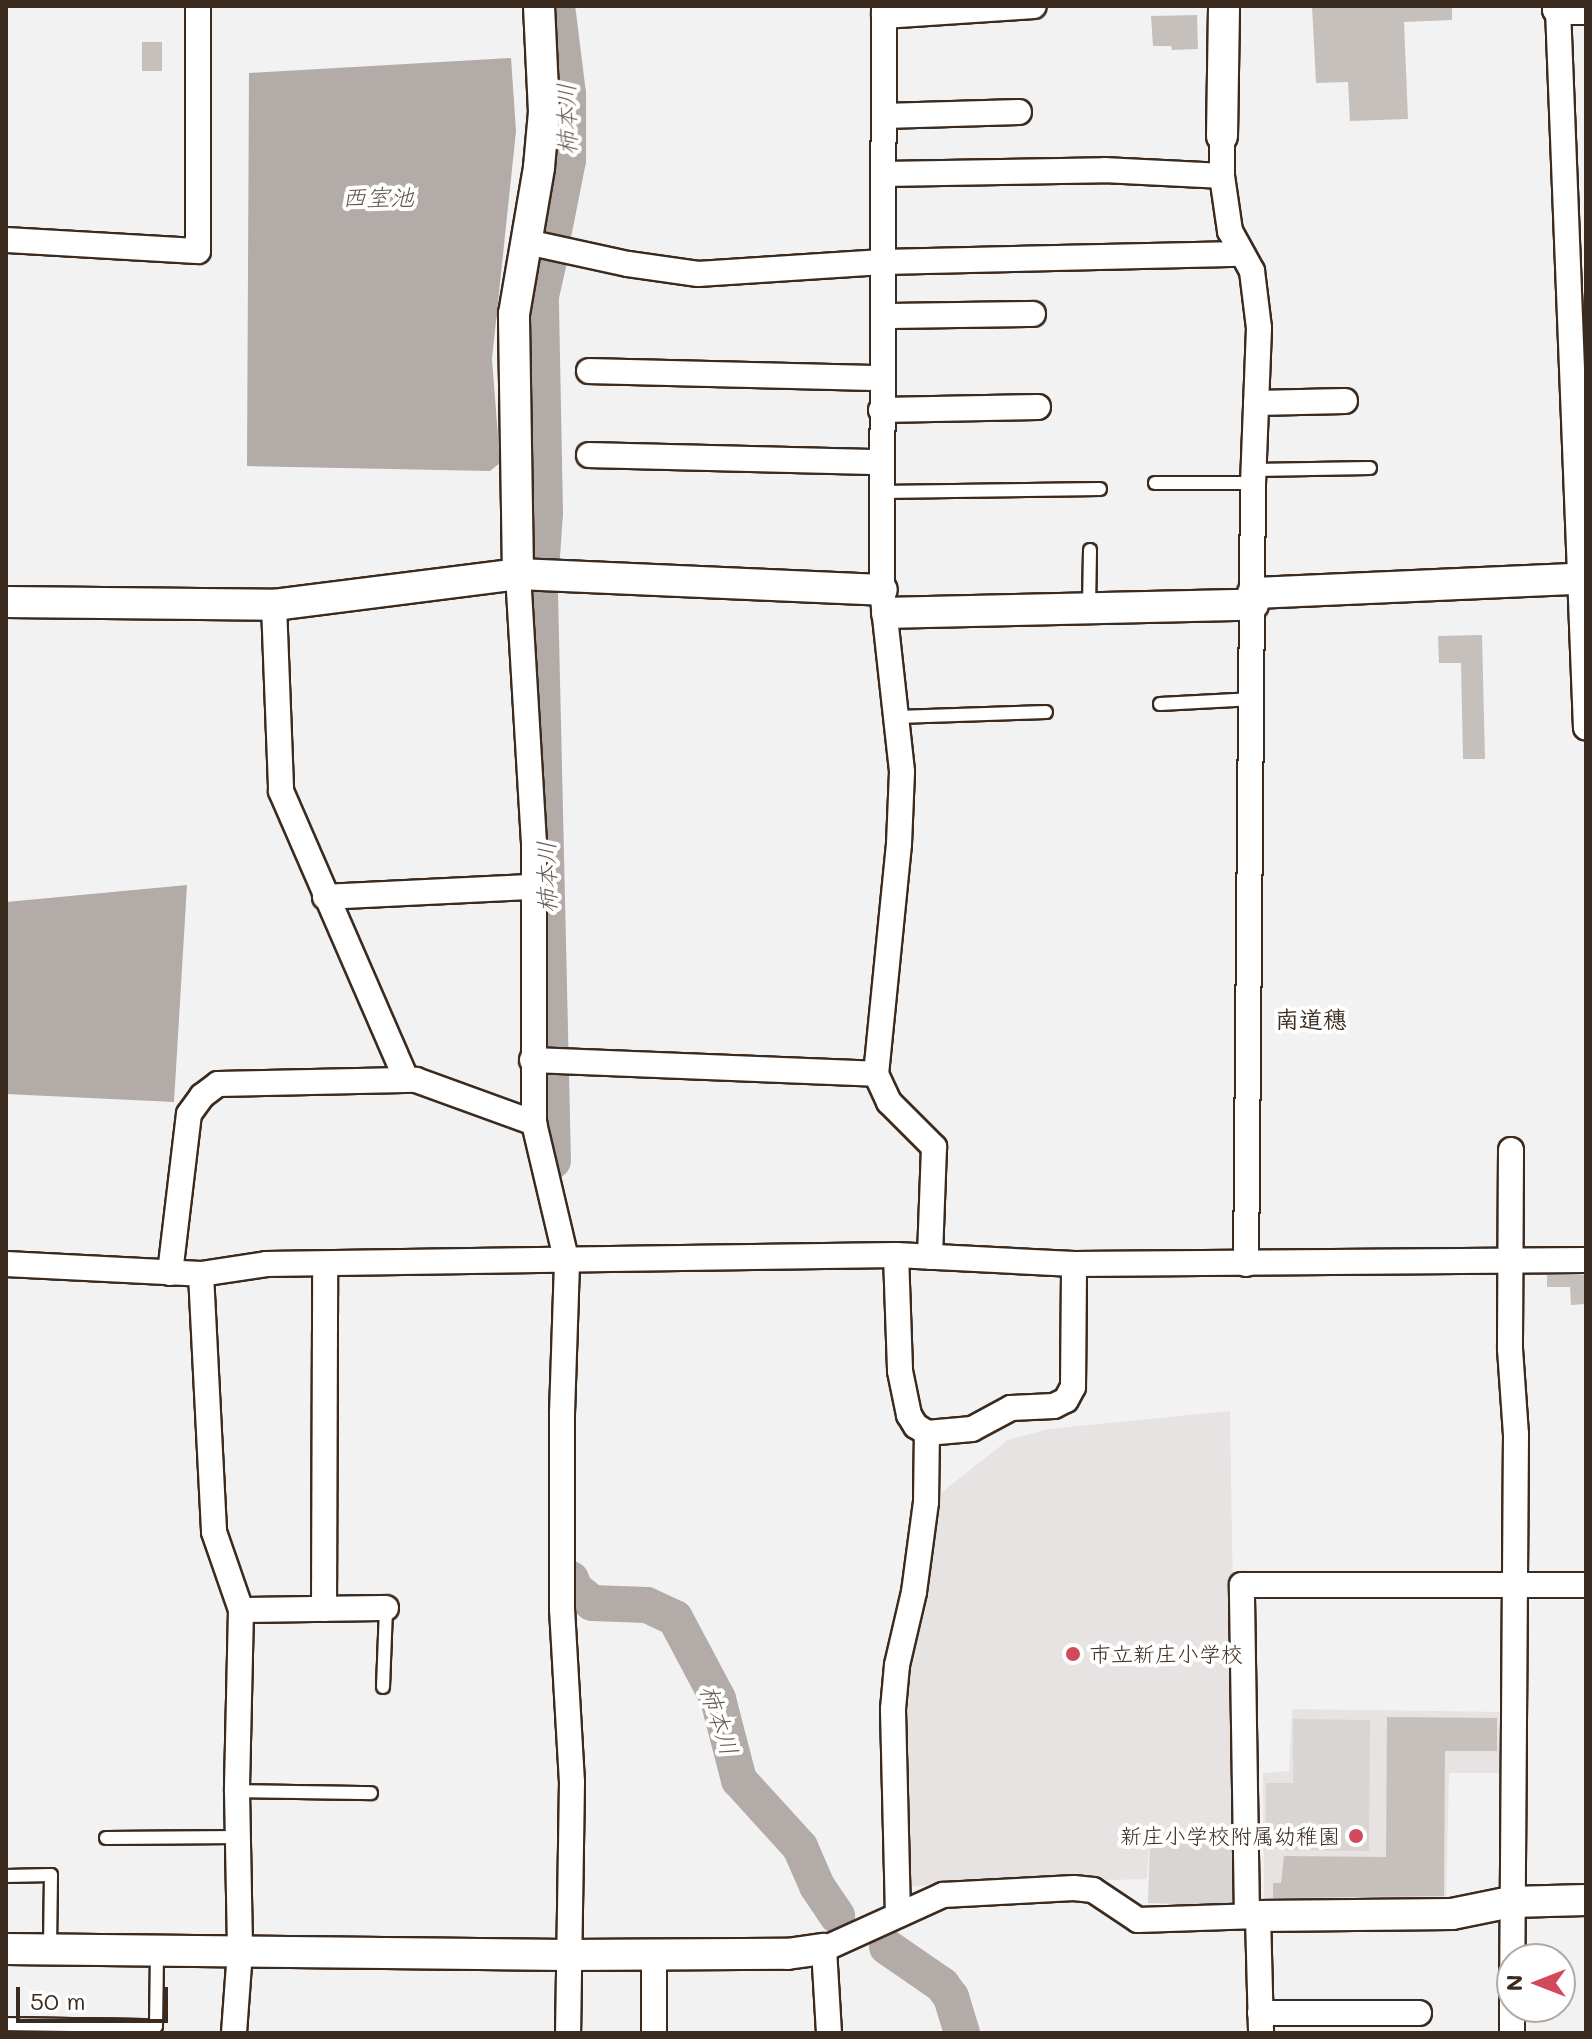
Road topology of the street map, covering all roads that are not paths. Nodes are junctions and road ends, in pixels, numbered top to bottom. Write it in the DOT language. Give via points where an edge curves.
graph roads {
  1 [pos="198,6"];
  2 [pos="539,6"];
  3 [pos="1034,6"];
  4 [pos="1224,6"];
  5 [pos="1567,8"];
  6 [pos="884,11"];
  7 [pos="1019,112"];
  8 [pos="884,116"];
  9 [pos="1222,136"];
  10 [pos="884,174"];
  11 [pos="1222,176"];
  12 [pos="6,240"];
  13 [pos="527,242"];
  14 [pos="1241,254"];
  15 [pos="883,262"];
  16 [pos="1033,314"];
  17 [pos="884,316"];
  18 [pos="589,371"];
  19 [pos="882,378"];
  20 [pos="1345,401"];
  21 [pos="1256,403"];
  22 [pos="1038,407"];
  23 [pos="881,410"];
  24 [pos="589,455"];
  25 [pos="881,462"];
  26 [pos="1370,468"];
  27 [pos="1254,476"];
  28 [pos="1155,483"];
  29 [pos="1100,489"];
  30 [pos="881,492"];
  31 [pos="1090,550"];
  32 [pos="518,574"];
  33 [pos="1580,579"];
  34 [pos="1253,599"];
  35 [pos="885,601"];
  36 [pos="6,602"];
  37 [pos="274,605"];
  38 [pos="1089,608"];
  39 [pos="1254,699"];
  40 [pos="1160,704"];
  41 [pos="1586,708"];
  42 [pos="1046,712"];
  43 [pos="897,717"];
  44 [pos="1586,727"];
  45 [pos="533,887"];
  46 [pos="325,897"];
  47 [pos="544,1060"];
  48 [pos="876,1074"];
  49 [pos="406,1079"];
  50 [pos="534,1123"];
  51 [pos="1511,1150"];
  52 [pos="896,1255"];
  53 [pos="930,1257"];
  54 [pos="1586,1260"];
  55 [pos="1511,1261"];
  56 [pos="567,1263"];
  57 [pos="6,1264"];
  58 [pos="325,1264"];
  59 [pos="1074,1264"];
  60 [pos="1246,1264"];
  61 [pos="170,1273"];
  62 [pos="201,1274"];
  63 [pos="927,1433"];
  64 [pos="1514,1585"];
  65 [pos="1586,1585"];
  66 [pos="386,1608"];
  67 [pos="324,1609"];
  68 [pos="241,1610"];
  69 [pos="383,1687"];
  70 [pos="237,1791"];
  71 [pos="371,1793"];
  72 [pos="238,1837"];
  73 [pos="106,1838"];
  74 [pos="6,1876"];
  75 [pos="1586,1900"];
  76 [pos="1511,1902"];
  77 [pos="898,1915"];
  78 [pos="1252,1916"];
  79 [pos="1511,1943"];
  80 [pos="50,1948"];
  81 [pos="6,1949"];
  82 [pos="824,1949"];
  83 [pos="157,1951"];
  84 [pos="240,1951"];
  85 [pos="654,1954"];
  86 [pos="566,1955"];
  87 [pos="1419,2013"];
  88 [pos="1260,2023"];
  89 [pos="6,2024"];
  90 [pos="234,2033"];
  91 [pos="568,2033"];
  92 [pos="654,2033"];
  93 [pos="829,2033"];
  1 -- 12 [label="street" via="198,251"];
  2 -- 13 [label="street" via="544,112"];
  3 -- 6 [label="street"];
  4 -- 9 [label="street"];
  5 -- 33 [label="street"];
  6 -- 8 [label="street"];
  7 -- 8 [label="street"];
  8 -- 10 [label="street"];
  9 -- 11 [label="street"];
  10 -- 11 [label="street" via="1105,170"];
  10 -- 15 [label="street"];
  11 -- 14 [label="street" via="1230,231"];
  13 -- 15 [label="street" via="698,274"];
  13 -- 32 [label="street" via="514,314"];
  14 -- 15 [label="street"];
  14 -- 21 [label="street" via="1252,271 1259,328"];
  15 -- 17 [label="street"];
  16 -- 17 [label="street"];
  17 -- 19 [label="street"];
  18 -- 19 [label="street"];
  19 -- 23 [label="street"];
  20 -- 21 [label="street"];
  21 -- 27 [label="street"];
  22 -- 23 [label="street"];
  23 -- 25 [label="street"];
  24 -- 25 [label="street"];
  25 -- 30 [label="street"];
  26 -- 27 [label="lane"];
  27 -- 28 [label="lane"];
  27 -- 34 [label="street"];
  29 -- 30 [label="lane"];
  30 -- 35 [label="street"];
  31 -- 38 [label="lane"];
  32 -- 35 [label="street"];
  32 -- 37 [label="street"];
  32 -- 45 [label="street"];
  33 -- 34 [label="street"];
  33 -- 41 [label="street"];
  34 -- 38 [label="street"];
  34 -- 39 [label="street"];
  35 -- 38 [label="street"];
  35 -- 43 [label="street"];
  36 -- 37 [label="street"];
  37 -- 46 [label="street" via="281,791"];
  39 -- 40 [label="lane"];
  39 -- 60 [label="street"];
  41 -- 44 [label="street"];
  42 -- 43 [label="lane"];
  43 -- 48 [label="street" via="902,772 899,844"];
  45 -- 46 [label="street"];
  45 -- 47 [label="street"];
  46 -- 49 [label="street"];
  47 -- 48 [label="street"];
  47 -- 50 [label="street"];
  48 -- 53 [label="street" via="889,1102 934,1147"];
  49 -- 50 [label="street"];
  49 -- 61 [label="street" via="227,1083 202,1096 189,1114"];
  50 -- 56 [label="street"];
  51 -- 55 [label="street"];
  52 -- 53 [label="street"];
  52 -- 56 [label="street"];
  52 -- 63 [label="street" via="900,1371 909,1415"];
  53 -- 59 [label="street"];
  54 -- 55 [label="street"];
  55 -- 60 [label="street"];
  55 -- 64 [label="street"];
  56 -- 58 [label="street"];
  56 -- 86 [label="street" via="562,1609 572,1782"];
  57 -- 61 [label="street"];
  58 -- 62 [label="street" via="266,1264"];
  58 -- 67 [label="street"];
  59 -- 60 [label="street"];
  59 -- 63 [label="street" via="1073,1387 1066,1400 1054,1406 1011,1408 972,1429"];
  61 -- 62 [label="street"];
  62 -- 68 [label="street" via="214,1532"];
  63 -- 77 [label="street" via="926,1502 893,1709"];
  64 -- 65 [label="street"];
  64 -- 76 [label="street"];
  64 -- 78 [label="street" via="1242,1585"];
  66 -- 67 [label="street"];
  66 -- 69 [label="lane"];
  67 -- 68 [label="street"];
  68 -- 70 [label="street"];
  70 -- 71 [label="lane"];
  70 -- 72 [label="street"];
  72 -- 73 [label="lane"];
  72 -- 84 [label="street"];
  74 -- 80 [label="lane" via="51,1875"];
  75 -- 76 [label="street"];
  76 -- 78 [label="street" via="1452,1914"];
  76 -- 79 [label="street"];
  77 -- 78 [label="street" via="943,1895 1074,1888 1093,1890 1138,1920"];
  77 -- 82 [label="street"];
  78 -- 88 [label="street"];
  80 -- 81 [label="street"];
  80 -- 83 [label="street"];
  82 -- 85 [label="street"];
  82 -- 93 [label="street"];
  83 -- 84 [label="street"];
  83 -- 89 [label="lane" via="156,2026"];
  84 -- 86 [label="street"];
  84 -- 90 [label="street"];
  85 -- 86 [label="street"];
  85 -- 92 [label="street"];
  86 -- 91 [label="street"];
  87 -- 88 [label="street"];
}
